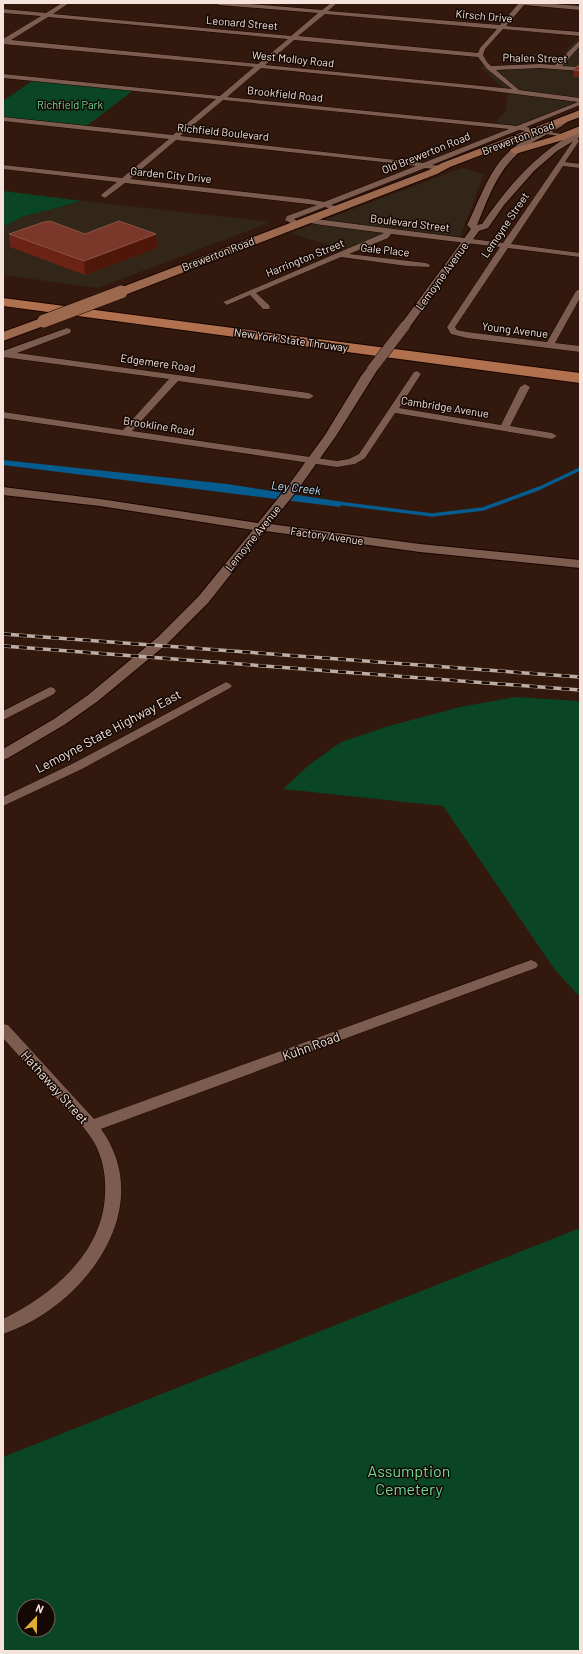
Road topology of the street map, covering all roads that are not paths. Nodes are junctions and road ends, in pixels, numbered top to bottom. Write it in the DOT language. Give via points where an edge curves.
graph roads {
  1 [pos="66,3"];
  2 [pos="219,3"];
  3 [pos="334,3"];
  4 [pos="523,3"];
  5 [pos="580,8"];
  6 [pos="3,11"];
  7 [pos="323,12"];
  8 [pos="46,15"];
  9 [pos="501,27"];
  10 [pos="580,34"];
  11 [pos="293,38"];
  12 [pos="3,42"];
  13 [pos="580,42"];
  14 [pos="480,55"];
  15 [pos="260,66"];
  16 [pos="557,67"];
  17 [pos="490,68"];
  18 [pos="580,69"];
  19 [pos="3,76"];
  20 [pos="516,92"];
  21 [pos="220,98"];
  22 [pos="580,100"];
  23 [pos="580,103"];
  24 [pos="580,113"];
  25 [pos="3,119"];
  26 [pos="519,128"];
  27 [pos="541,131"];
  28 [pos="575,134"];
  29 [pos="174,138"];
  30 [pos="516,151"];
  31 [pos="561,164"];
  32 [pos="580,166"];
  33 [pos="3,167"];
  34 [pos="433,169"];
  35 [pos="122,180"];
  36 [pos="104,196"];
  37 [pos="323,204"];
  38 [pos="336,209"];
  39 [pos="303,222"];
  40 [pos="476,229"];
  41 [pos="390,231"];
  42 [pos="469,241"];
  43 [pos="506,246"];
  44 [pos="341,255"];
  45 [pos="580,255"];
  46 [pos="426,265"];
  47 [pos="3,290"];
  48 [pos="580,291"];
  49 [pos="251,292"];
  50 [pos="3,302"];
  51 [pos="227,302"];
  52 [pos="266,307"];
  53 [pos="451,327"];
  54 [pos="67,331"];
  55 [pos="3,337"];
  56 [pos="549,346"];
  57 [pos="580,350"];
  58 [pos="4,354"];
  59 [pos="580,365"];
  60 [pos="417,374"];
  61 [pos="176,378"];
  62 [pos="580,378"];
  63 [pos="525,387"];
  64 [pos="310,396"];
  65 [pos="392,410"];
  66 [pos="3,415"];
  67 [pos="504,428"];
  68 [pos="125,433"];
  69 [pos="552,436"];
  70 [pos="312,461"];
  71 [pos="3,491"];
  72 [pos="261,527"];
  73 [pos="580,564"];
  74 [pos="226,686"];
  75 [pos="50,691"];
  76 [pos="3,716"];
  77 [pos="3,755"];
  78 [pos="3,802"];
  79 [pos="531,965"];
  80 [pos="3,1029"];
  81 [pos="92,1126"];
  82 [pos="3,1327"];
  1 -- 8 [label="street"];
  2 -- 7 [label="street, Kirsch Drive"];
  3 -- 7 [label="street"];
  4 -- 5 [label="street"];
  4 -- 9 [label="street"];
  6 -- 8 [label="street, Leonard Street"];
  7 -- 9 [label="street, Kirsch Drive"];
  7 -- 11 [label="street"];
  8 -- 11 [label="street, Leonard Street"];
  8 -- 12 [label="street"];
  9 -- 10 [label="street, Kirsch Drive"];
  9 -- 14 [label="street"];
  11 -- 14 [label="street, Leonard Street"];
  11 -- 15 [label="street"];
  12 -- 15 [label="street, West Molloy Road"];
  13 -- 16 [label="street"];
  14 -- 17 [label="street"];
  15 -- 20 [label="street, West Molloy Road"];
  15 -- 21 [label="street"];
  16 -- 17 [label="street, Phalen Street"];
  16 -- 18 [label="street, Phalen Street"];
  17 -- 20 [label="street"];
  19 -- 21 [label="street, Brookfield Road"];
  20 -- 22 [label="street, West Molloy Road"];
  21 -- 26 [label="street, Brookfield Road"];
  21 -- 29 [label="street"];
  23 -- 26 [label="street, Old Brewerton Road"];
  24 -- 27 [label="main road, Brewerton Road"];
  25 -- 29 [label="street, Richfield Boulevard"];
  26 -- 27 [label="street, Brookfield Road"];
  26 -- 34 [label="street, Old Brewerton Road"];
  27 -- 28 [label="street, Brookfield Road"];
  27 -- 30 [label="street, Lemoyne Avenue"];
  27 -- 34 [label="main road, Brewerton Road"];
  28 -- 30 [label="main road, Brewerton Road"];
  28 -- 31 [label="street, Lemoyne Street" via="576,141"];
  28 -- 40 [label="street, Lemoyne Avenue" via="531,169 500,203 485,226"];
  29 -- 34 [label="street, Richfield Boulevard"];
  29 -- 35 [label="street"];
  30 -- 34 [label="main road, Brewerton Road"];
  30 -- 40 [label="street, Lemoyne Avenue" via="504,163 489,186 472,225"];
  31 -- 32 [label="street"];
  31 -- 43 [label="street, Lemoyne Street"];
  33 -- 35 [label="street, Garden City Drive"];
  34 -- 37 [label="street, Old Brewerton Road"];
  34 -- 38 [label="main road, Brewerton Road"];
  35 -- 36 [label="street"];
  35 -- 37 [label="street, Garden City Drive"];
  37 -- 38 [label="street, Garden City Drive"];
  37 -- 39 [label="street, Old Brewerton Road" via="289,220"];
  38 -- 39 [label="main road, Brewerton Road"];
  39 -- 41 [label="street, Boulevard Street"];
  39 -- 55 [label="main road, Brewerton Road, bridge"];
  40 -- 42 [label="street, Lemoyne Avenue"];
  41 -- 42 [label="street, Boulevard Street"];
  41 -- 44 [label="street, Harrington Street" via="386,236"];
  42 -- 43 [label="street, Boulevard Street"];
  42 -- 70 [label="street, Lemoyne Avenue, bridge" via="365,378"];
  43 -- 45 [label="street, Boulevard Street"];
  43 -- 53 [label="street, Lemoyne Street"];
  44 -- 46 [label="street, Gale Place"];
  44 -- 49 [label="street, Harrington Street"];
  47 -- 59 [label="highway, New York State Thruway"];
  48 -- 56 [label="street"];
  49 -- 51 [label="street, Harrington Street"];
  49 -- 52 [label="street"];
  50 -- 62 [label="highway, New York State Thruway"];
  53 -- 56 [label="street, Young Avenue" via="454,332 463,334"];
  54 -- 58 [label="street"];
  56 -- 57 [label="street, Young Avenue"];
  58 -- 61 [label="street, Edgemere Road"];
  60 -- 65 [label="street"];
  61 -- 64 [label="street, Edgemere Road"];
  61 -- 68 [label="street"];
  63 -- 67 [label="street"];
  65 -- 67 [label="street, Cambridge Avenue"];
  65 -- 70 [label="street, Cambridge Avenue" via="358,459 337,464"];
  66 -- 68 [label="street, Brookline Road"];
  67 -- 69 [label="street, Cambridge Avenue"];
  68 -- 70 [label="street, Brookline Road"];
  70 -- 72 [label="street, Lemoyne Avenue"];
  71 -- 72 [label="street, Factory Avenue" via="111,503"];
  72 -- 73 [label="street, Factory Avenue" via="437,551"];
  72 -- 77 [label="street, Lemoyne Avenue" via="203,600 163,640 59,722"];
  74 -- 78 [label="street, Lemoyne State Highway East" via="78,766"];
  75 -- 76 [label="street"];
  79 -- 81 [label="street, Kuhn Road"];
  80 -- 81 [label="street, Hathaway Street"];
  81 -- 82 [label="street, Hathaway Street" via="106,1152 113,1178 114,1206 101,1245 75,1280 51,1301"];
}
